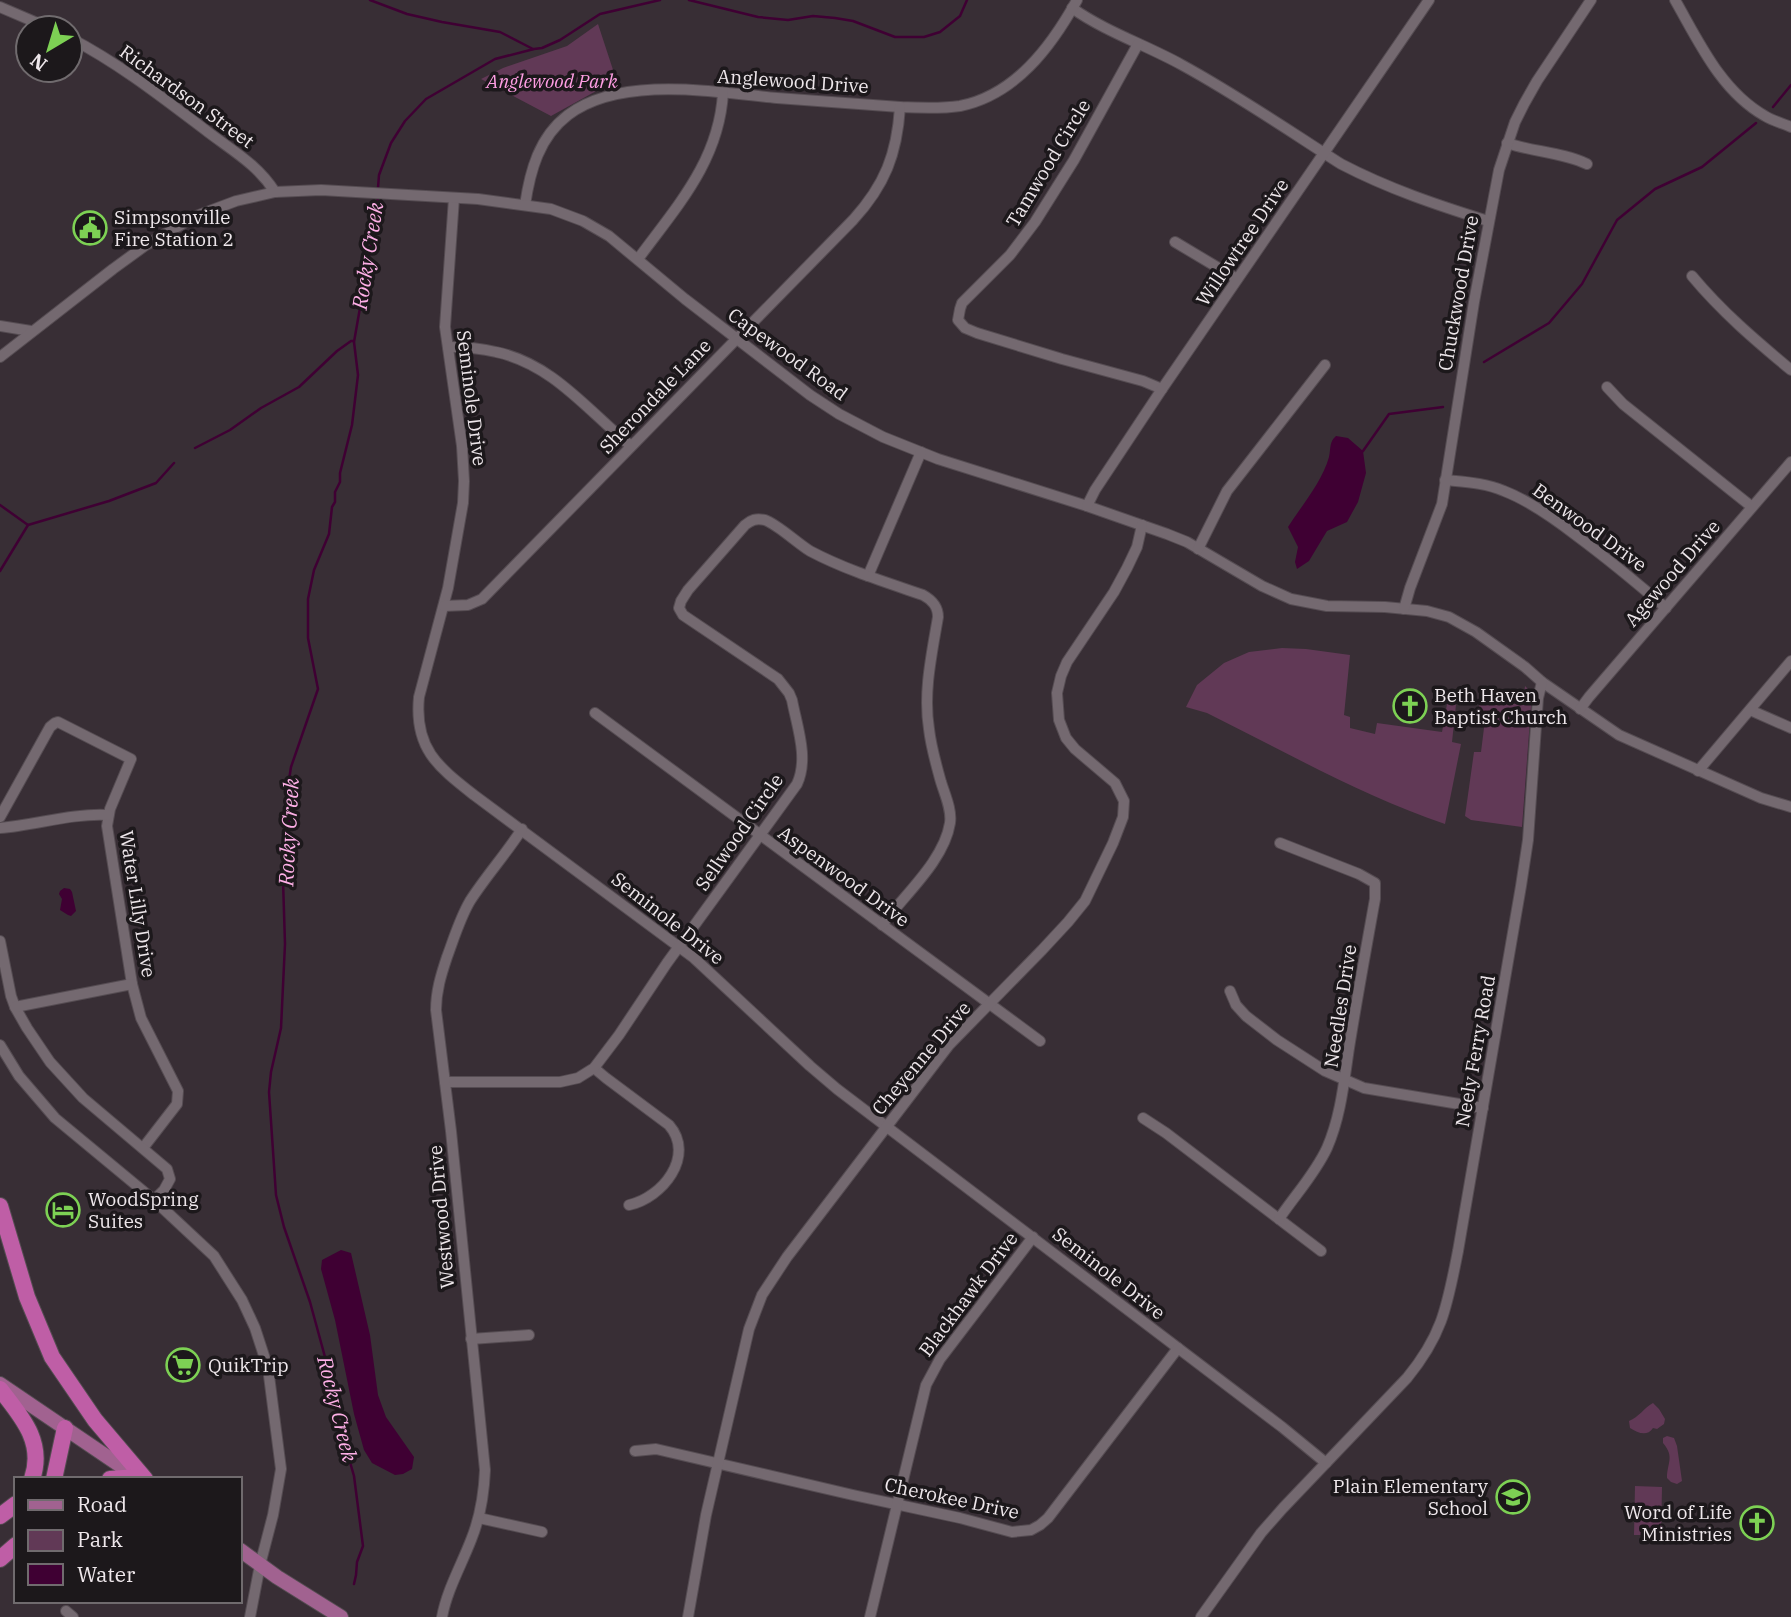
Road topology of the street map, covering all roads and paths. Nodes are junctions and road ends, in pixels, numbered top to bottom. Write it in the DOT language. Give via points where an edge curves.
graph roads {
  1 [pos="1429,0"];
  2 [pos="1591,0"];
  3 [pos="1675,0"];
  4 [pos="1074,4"];
  5 [pos="0,7"];
  6 [pos="16,14"];
  7 [pos="1138,44"];
  8 [pos="84,46"];
  9 [pos="723,93"];
  10 [pos="900,107"];
  11 [pos="1791,127"];
  12 [pos="1507,143"];
  13 [pos="1324,153"];
  14 [pos="1587,164"];
  15 [pos="275,192"];
  16 [pos="454,198"];
  17 [pos="525,205"];
  18 [pos="1488,221"];
  19 [pos="1175,242"];
  20 [pos="638,258"];
  21 [pos="1692,276"];
  22 [pos="1237,279"];
  23 [pos="0,326"];
  24 [pos="31,331"];
  25 [pos="735,339"];
  26 [pos="448,347"];
  27 [pos="0,356"];
  28 [pos="1325,365"];
  29 [pos="1791,370"];
  30 [pos="1608,387"];
  31 [pos="1162,389"];
  32 [pos="631,446"];
  33 [pos="921,452"];
  34 [pos="1791,461"];
  35 [pos="1445,480"];
  36 [pos="1087,506"];
  37 [pos="1752,507"];
  38 [pos="1142,525"];
  39 [pos="1198,549"];
  40 [pos="868,576"];
  41 [pos="444,606"];
  42 [pos="1666,608"];
  43 [pos="1404,609"];
  44 [pos="1791,661"];
  45 [pos="1542,682"];
  46 [pos="1580,709"];
  47 [pos="1750,710"];
  48 [pos="595,713"];
  49 [pos="1791,728"];
  50 [pos="1698,771"];
  51 [pos="1791,807"];
  52 [pos="108,815"];
  53 [pos="0,817"];
  54 [pos="0,828"];
  55 [pos="522,829"];
  56 [pos="760,836"];
  57 [pos="1280,843"];
  58 [pos="882,925"];
  59 [pos="0,940"];
  60 [pos="679,946"];
  61 [pos="132,984"];
  62 [pos="1230,991"];
  63 [pos="989,1004"];
  64 [pos="15,1007"];
  65 [pos="1040,1041"];
  66 [pos="0,1045"];
  67 [pos="594,1068"];
  68 [pos="1346,1080"];
  69 [pos="445,1082"];
  70 [pos="1483,1108"];
  71 [pos="1143,1118"];
  72 [pos="887,1126"];
  73 [pos="144,1149"];
  74 [pos="154,1200"];
  75 [pos="629,1205"];
  76 [pos="0,1206"];
  77 [pos="1279,1219"];
  78 [pos="1033,1237"];
  79 [pos="1321,1251"];
  80 [pos="529,1335"];
  81 [pos="471,1339"];
  82 [pos="1178,1348"];
  83 [pos="0,1386"];
  84 [pos="65,1428"];
  85 [pos="635,1451"];
  86 [pos="1326,1463"];
  87 [pos="718,1464"];
  88 [pos="33,1477"];
  89 [pos="54,1477"];
  90 [pos="139,1477"];
  91 [pos="140,1477"];
  92 [pos="897,1504"];
  93 [pos="479,1518"];
  94 [pos="542,1532"];
  95 [pos="14,1547"];
  96 [pos="242,1552"];
  97 [pos="0,1559"];
  98 [pos="260,1565"];
  99 [pos="250,1617"];
  100 [pos="341,1617"];
  101 [pos="442,1617"];
  102 [pos="688,1617"];
  103 [pos="870,1617"];
  104 [pos="1201,1617"];
  1 -- 13 [label="street, Willowtree Drive"];
  2 -- 12 [label="street, Chuckwood Drive" via="1531,92"];
  3 -- 11 [label="street" via="1723,79 1762,114"];
  4 -- 7 [label="street" via="1087,19"];
  4 -- 10 [label="street, Anglewood Drive" via="1027,69 1000,91 951,107"];
  5 -- 6 [label="street"];
  7 -- 13 [label="street" via="1225,89"];
  7 -- 31 [label="street, Tamwood Circle" via="1057,189 1020,243 962,303 958,320 977,333"];
  8 -- 15 [label="street, Richardson Street" via="155,91 246,160"];
  9 -- 10 [label="street, Anglewood Drive"];
  9 -- 17 [label="street, Anglewood Drive" via="632,91 580,107 556,125 541,146"];
  9 -- 20 [label="street" via="719,128 708,155"];
  10 -- 25 [label="street, Sherondale Lane" via="894,152 870,199"];
  12 -- 14 [label="street"];
  12 -- 18 [label="street, Chuckwood Drive"];
  13 -- 18 [label="street" via="1394,189"];
  13 -- 22 [label="street, Willowtree Drive"];
  15 -- 16 [label="street, Capewood Road"];
  15 -- 24 [label="street, Capewood Road" via="236,201 174,227"];
  16 -- 17 [label="street, Capewood Road"];
  16 -- 26 [label="street, Seminole Drive" via="445,320"];
  17 -- 20 [label="street, Capewood Road" via="583,221"];
  18 -- 35 [label="street, Chuckwood Drive"];
  19 -- 22 [label="street"];
  20 -- 25 [label="street, Capewood Road"];
  21 -- 29 [label="street" via="1734,322"];
  22 -- 31 [label="street, Willowtree Drive"];
  23 -- 24 [label="street"];
  24 -- 27 [label="street, Capewood Road"];
  25 -- 32 [label="street, Sherondale Lane"];
  25 -- 33 [label="street, Capewood Road" via="839,414"];
  26 -- 32 [label="street" via="495,352 537,368 563,385"];
  26 -- 41 [label="street, Seminole Drive" via="464,481"];
  28 -- 39 [label="street" via="1227,491"];
  30 -- 37 [label="street"];
  31 -- 36 [label="street, Willowtree Drive"];
  32 -- 41 [label="street, Sherondale Lane" via="482,599 468,606"];
  33 -- 36 [label="street, Capewood Road"];
  33 -- 40 [label="street"];
  34 -- 37 [label="street, Agewood Drive"];
  35 -- 42 [label="street, Benwood Drive" via="1515,495 1567,529"];
  35 -- 43 [label="street, Chuckwood Drive" via="1439,514"];
  36 -- 38 [label="street, Capewood Road"];
  37 -- 42 [label="street, Agewood Drive"];
  38 -- 39 [label="street, Capewood Road"];
  38 -- 63 [label="street, Cheyenne Drive" via="1127,568 1067,662 1057,693 1066,738 1115,783 1124,801 1123,817 1085,901"];
  39 -- 43 [label="street, Capewood Road" via="1291,598 1327,606"];
  40 -- 56 [label="street, Sellwood Circle" via="808,549 771,523 754,519 681,601 683,615 778,679 792,700 802,770"];
  40 -- 58 [label="street, Sellwood Circle" via="923,595 937,607 927,720 951,821 933,862"];
  41 -- 55 [label="street, Seminole Drive" via="419,697 422,738 447,774"];
  42 -- 46 [label="street, Agewood Drive"];
  43 -- 45 [label="street, Capewood Road" via="1434,612 1464,624"];
  44 -- 47 [label="street"];
  45 -- 46 [label="street"];
  45 -- 70 [label="street, Neely Ferry Road" via="1528,840"];
  46 -- 50 [label="street" via="1627,739"];
  47 -- 49 [label="street"];
  47 -- 50 [label="street"];
  48 -- 56 [label="street, Aspenwood Drive"];
  50 -- 51 [label="street"];
  52 -- 53 [label="street, Water Lilly Drive" via="131,760 58,722 50,727"];
  52 -- 54 [label="street"];
  52 -- 61 [label="street, Water Lilly Drive"];
  55 -- 60 [label="street, Seminole Drive"];
  55 -- 69 [label="street, Westwood Drive" via="468,904 440,977 436,1010"];
  56 -- 58 [label="street, Aspenwood Drive"];
  56 -- 60 [label="street, Sellwood Circle"];
  57 -- 68 [label="street, Needles Drive" via="1374,883"];
  58 -- 63 [label="street, Aspenwood Drive"];
  59 -- 64 [label="street"];
  60 -- 67 [label="street, Sellwood Circle"];
  60 -- 72 [label="street, Seminole Drive" via="824,1079"];
  61 -- 64 [label="street"];
  61 -- 73 [label="street, Water Lilly Drive" via="141,1018 178,1091 177,1104"];
  62 -- 68 [label="street" via="1246,1016 1306,1060"];
  63 -- 65 [label="street, Aspenwood Drive"];
  63 -- 72 [label="street, Cheyenne Drive" via="949,1045"];
  64 -- 73 [label="street" via="50,1062 83,1098"];
  66 -- 74 [label="street" via="55,1118"];
  67 -- 69 [label="street, Sellwood Circle" via="560,1082"];
  67 -- 75 [label="street" via="669,1125 679,1142 678,1161 668,1177 648,1198"];
  68 -- 70 [label="street"];
  68 -- 77 [label="street, Needles Drive" via="1326,1149"];
  69 -- 81 [label="street, Westwood Drive"];
  70 -- 86 [label="street, Neely Ferry Road" via="1448,1301 1438,1330 1407,1378"];
  71 -- 77 [label="street"];
  72 -- 78 [label="street, Seminole Drive"];
  72 -- 87 [label="street, Cheyenne Drive" via="762,1295 749,1329"];
  73 -- 74 [label="street" via="167,1169 170,1179"];
  74 -- 98 [label="street" via="214,1256 243,1300 268,1368 281,1469"];
  76 -- 91 [label="highway" via="27,1297 52,1357"];
  77 -- 79 [label="street"];
  78 -- 82 [label="street, Seminole Drive"];
  78 -- 92 [label="street, Blackhawk Drive" via="932,1372"];
  80 -- 81 [label="street"];
  81 -- 93 [label="street, Westwood Drive" via="485,1470"];
  82 -- 86 [label="street, Seminole Drive"];
  82 -- 92 [label="street, Cherokee Drive" via="1037,1528 1012,1531"];
  83 -- 84 [label="main road"];
  83 -- 88 [label="highway" via="29,1428 35,1446"];
  84 -- 89 [label="highway"];
  84 -- 90 [label="main road"];
  85 -- 87 [label="street, Cherokee Drive" via="656,1450"];
  86 -- 104 [label="street, Neely Ferry Road" via="1261,1533"];
  87 -- 92 [label="street, Cherokee Drive"];
  87 -- 102 [label="street, Cheyenne Drive"];
  92 -- 103 [label="street, Blackhawk Drive"];
  93 -- 94 [label="street"];
  93 -- 101 [label="street, Westwood Drive"];
  95 -- 97 [label="highway"];
  96 -- 98 [label="main road"];
  98 -- 99 [label="street"];
  98 -- 100 [label="main road"];
}
